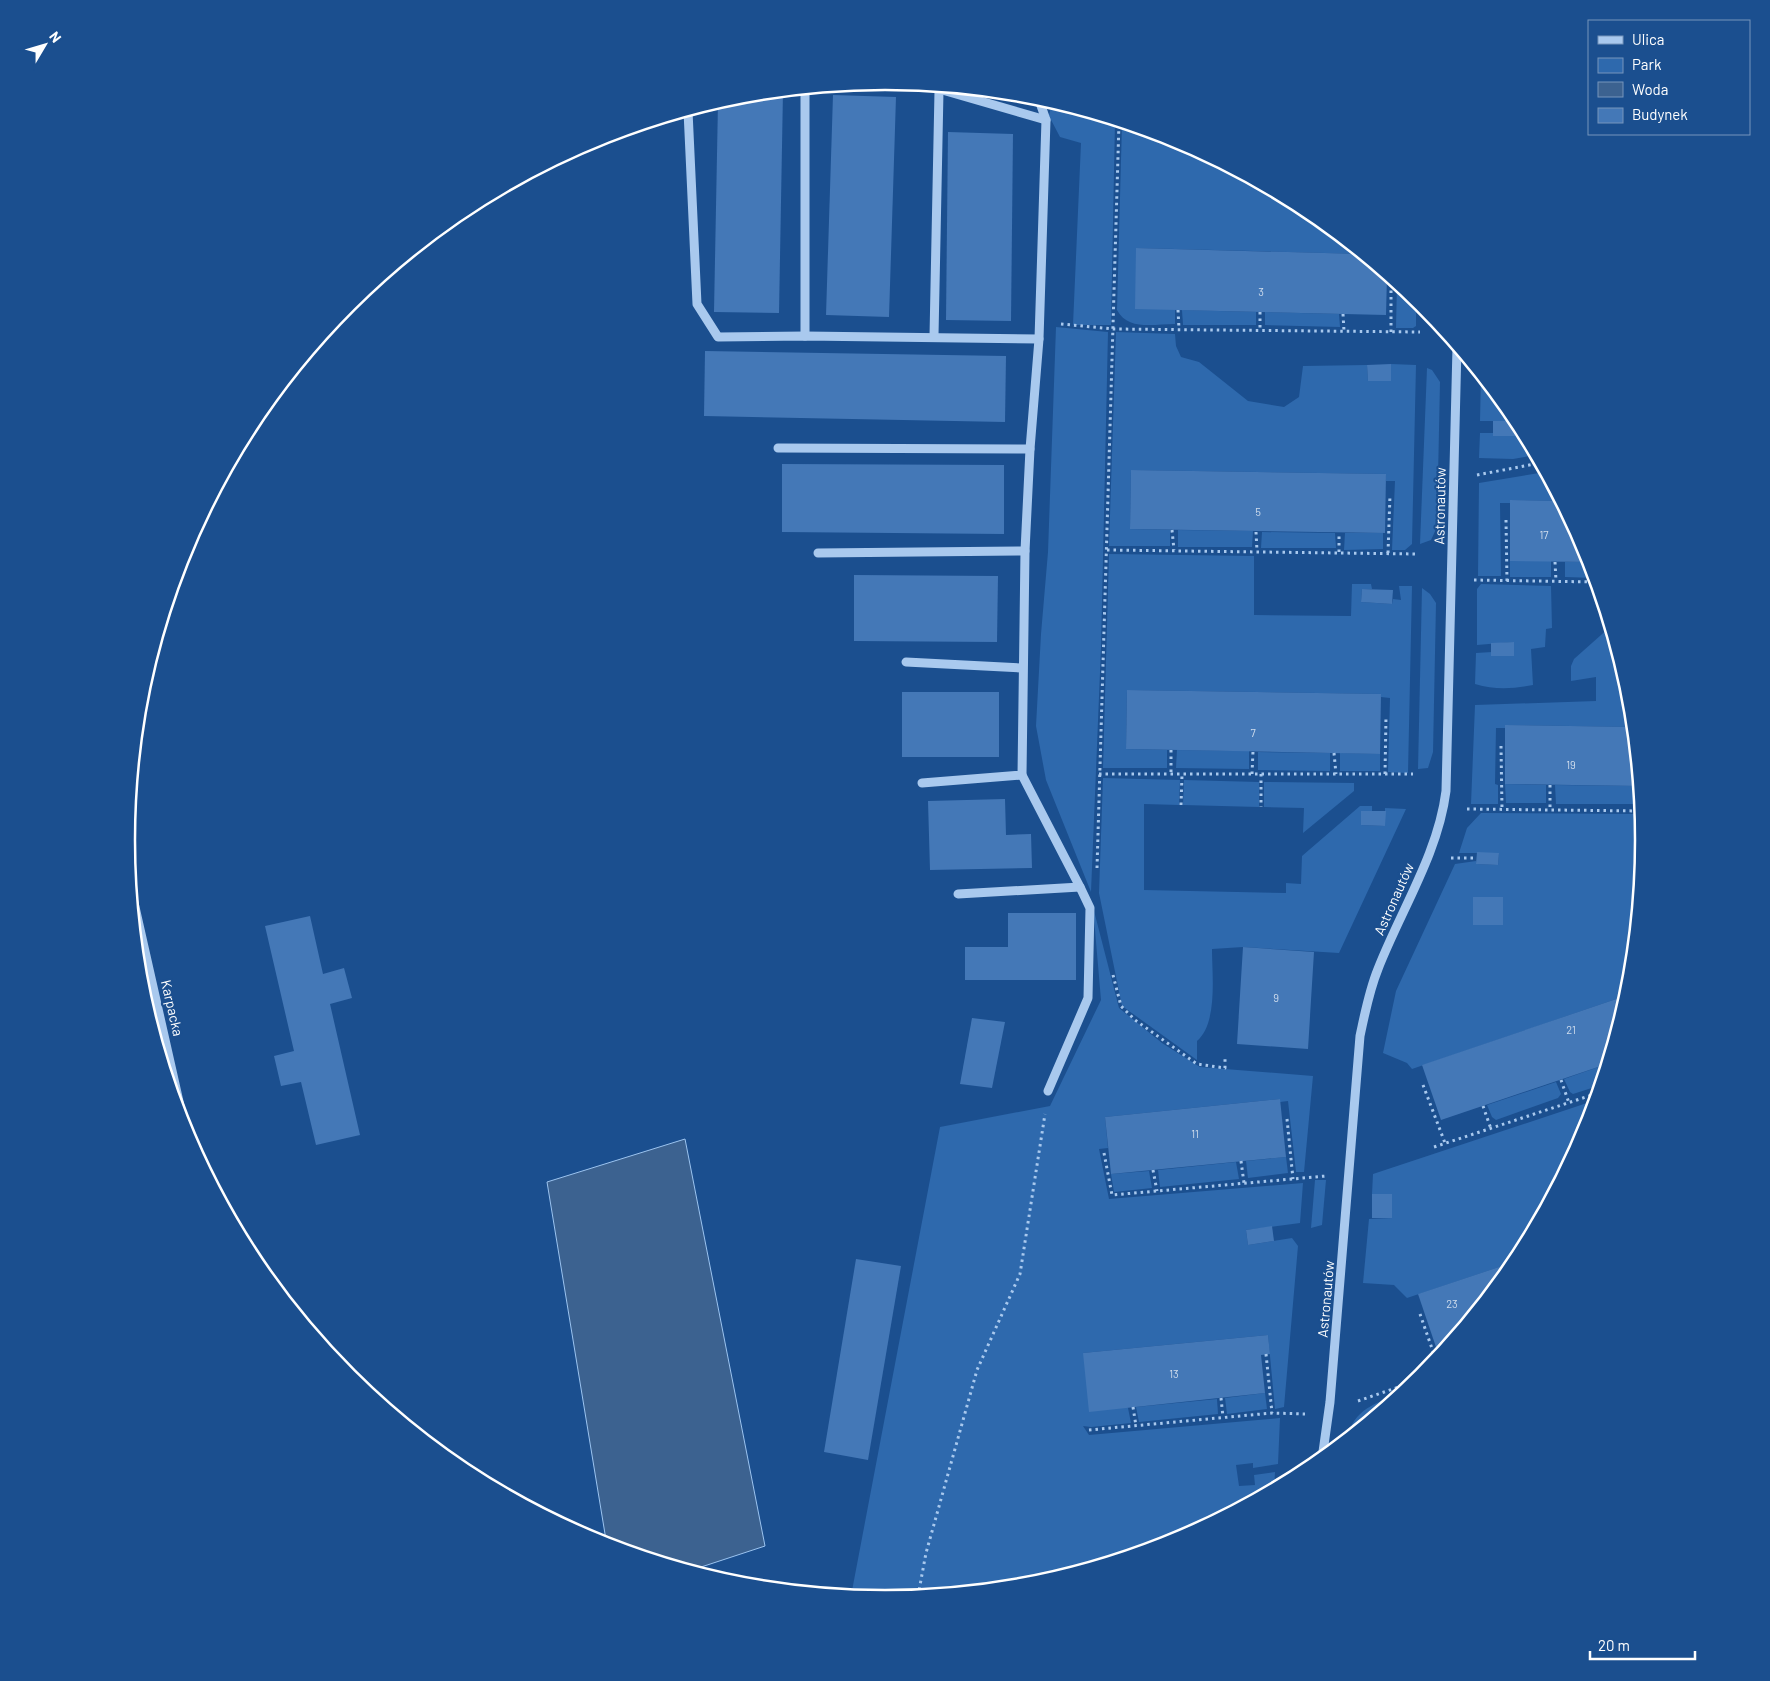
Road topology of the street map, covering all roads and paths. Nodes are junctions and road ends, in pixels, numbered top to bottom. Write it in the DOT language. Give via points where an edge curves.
graph roads {
  1 [pos="939,92"];
  2 [pos="946,93"];
  3 [pos="805,95"];
  4 [pos="1041,107"];
  5 [pos="688,117"];
  6 [pos="1046,120"];
  7 [pos="1119,128"];
  8 [pos="1391,286"];
  9 [pos="1178,310"];
  10 [pos="1260,312"];
  11 [pos="1343,314"];
  12 [pos="1040,320"];
  13 [pos="1114,329"];
  14 [pos="1179,330"];
  15 [pos="1260,330"];
  16 [pos="1344,331"];
  17 [pos="1391,332"];
  18 [pos="1420,332"];
  19 [pos="805,336"];
  20 [pos="934,336"];
  21 [pos="1039,339"];
  22 [pos="1457,356"];
  23 [pos="778,448"];
  24 [pos="1030,449"];
  25 [pos="1534,464"];
  26 [pos="1454,471"];
  27 [pos="1390,495"];
  28 [pos="1506,520"];
  29 [pos="1172,530"];
  30 [pos="1256,532"];
  31 [pos="1339,532"];
  32 [pos="1025,550"];
  33 [pos="1107,550"];
  34 [pos="1174,550"];
  35 [pos="1257,551"];
  36 [pos="1339,552"];
  37 [pos="818,553"];
  38 [pos="1388,553"];
  39 [pos="1416,554"];
  40 [pos="1555,562"];
  41 [pos="1471,580"];
  42 [pos="1507,581"];
  43 [pos="1556,581"];
  44 [pos="1589,582"];
  45 [pos="906,662"];
  46 [pos="1022,668"];
  47 [pos="1386,716"];
  48 [pos="1501,746"];
  49 [pos="1171,750"];
  50 [pos="1253,751"];
  51 [pos="1334,753"];
  52 [pos="1099,774"];
  53 [pos="1171,774"];
  54 [pos="1182,774"];
  55 [pos="1252,774"];
  56 [pos="1261,774"];
  57 [pos="1336,774"];
  58 [pos="1385,774"];
  59 [pos="1413,774"];
  60 [pos="1022,775"];
  61 [pos="922,783"];
  62 [pos="1550,785"];
  63 [pos="1181,805"];
  64 [pos="1261,807"];
  65 [pos="1467,809"];
  66 [pos="1502,809"];
  67 [pos="1550,810"];
  68 [pos="1635,811"];
  69 [pos="1451,858"];
  70 [pos="1477,858"];
  71 [pos="1097,873"];
  72 [pos="1080,887"];
  73 [pos="958,894"];
  74 [pos="140,931"];
  75 [pos="1112,970"];
  76 [pos="1225,1057"];
  77 [pos="173,1079"];
  78 [pos="1562,1080"];
  79 [pos="1423,1085"];
  80 [pos="1048,1091"];
  81 [pos="1591,1096"];
  82 [pos="1569,1103"];
  83 [pos="1483,1106"];
  84 [pos="1287,1119"];
  85 [pos="1491,1129"];
  86 [pos="1445,1143"];
  87 [pos="1434,1147"];
  88 [pos="1104,1153"];
  89 [pos="1241,1161"];
  90 [pos="1153,1170"];
  91 [pos="1350,1173"];
  92 [pos="1293,1179"];
  93 [pos="1244,1183"];
  94 [pos="1157,1191"];
  95 [pos="1420,1314"];
  96 [pos="1433,1352"];
  97 [pos="1266,1354"];
  98 [pos="1399,1387"];
  99 [pos="1221,1398"];
  100 [pos="1358,1401"];
  101 [pos="1133,1407"];
  102 [pos="1272,1413"];
  103 [pos="1328,1415"];
  104 [pos="1223,1418"];
  105 [pos="1136,1426"];
  106 [pos="1089,1430"];
  107 [pos="1323,1450"];
  108 [pos="919,1590"];
  1 -- 20 [label="street"];
  2 -- 6 [label="street"];
  3 -- 19 [label="street"];
  4 -- 6 [label="street"];
  5 -- 19 [label="street" via="697,304 718,337"];
  6 -- 12 [label="street"];
  7 -- 13 [label="path"];
  8 -- 17 [label="path"];
  9 -- 14 [label="path"];
  10 -- 15 [label="path"];
  11 -- 16 [label="path"];
  12 -- 13 [label="path" via="1073,327"];
  12 -- 21 [label="street"];
  13 -- 14 [label="path"];
  13 -- 33 [label="path"];
  14 -- 15 [label="path"];
  15 -- 16 [label="path"];
  16 -- 17 [label="path"];
  17 -- 18 [label="path"];
  19 -- 20 [label="street"];
  20 -- 21 [label="street"];
  21 -- 24 [label="street"];
  22 -- 26 [label="street, Astronautów"];
  23 -- 24 [label="street"];
  24 -- 32 [label="street"];
  25 -- 26 [label="path" via="1473,476"];
  26 -- 91 [label="street, Astronautów" via="1444,811 1438,834 1370,993 1360,1036"];
  27 -- 38 [label="path"];
  28 -- 42 [label="path"];
  29 -- 34 [label="path"];
  30 -- 35 [label="path"];
  31 -- 36 [label="path"];
  32 -- 37 [label="street"];
  32 -- 46 [label="street"];
  33 -- 34 [label="path"];
  33 -- 52 [label="path"];
  34 -- 35 [label="path"];
  35 -- 36 [label="path"];
  36 -- 38 [label="path"];
  38 -- 39 [label="path"];
  40 -- 43 [label="path"];
  41 -- 42 [label="path"];
  42 -- 43 [label="path"];
  43 -- 44 [label="path"];
  45 -- 46 [label="street"];
  46 -- 60 [label="street"];
  47 -- 58 [label="path"];
  48 -- 66 [label="path"];
  49 -- 53 [label="path"];
  50 -- 55 [label="path"];
  51 -- 57 [label="path"];
  52 -- 53 [label="path"];
  52 -- 71 [label="path"];
  53 -- 54 [label="path"];
  54 -- 55 [label="path"];
  54 -- 63 [label="path"];
  55 -- 56 [label="path"];
  56 -- 57 [label="path"];
  56 -- 64 [label="path"];
  57 -- 58 [label="path"];
  58 -- 59 [label="path"];
  60 -- 61 [label="street"];
  60 -- 72 [label="street"];
  62 -- 67 [label="path"];
  65 -- 66 [label="path"];
  66 -- 67 [label="path"];
  67 -- 68 [label="path"];
  69 -- 70 [label="path"];
  72 -- 73 [label="street"];
  72 -- 80 [label="street" via="1090,908 1088,998"];
  74 -- 77 [label="street, Karpacka"];
  75 -- 76 [label="path" via="1121,1006 1135,1020 1197,1064 1225,1068"];
  78 -- 82 [label="path"];
  79 -- 86 [label="path"];
  80 -- 108 [label="path" via="1042,1148 1020,1274 977,1370 926,1553"];
  81 -- 82 [label="path"];
  82 -- 85 [label="path"];
  83 -- 85 [label="path"];
  84 -- 92 [label="path"];
  85 -- 86 [label="path"];
  86 -- 87 [label="path"];
  88 -- 94 [label="path" via="1112,1195"];
  89 -- 93 [label="path"];
  90 -- 94 [label="path"];
  91 -- 92 [label="path"];
  91 -- 103 [label="street, Astronautów"];
  92 -- 93 [label="path"];
  93 -- 94 [label="path"];
  95 -- 96 [label="path"];
  97 -- 102 [label="path"];
  98 -- 100 [label="path"];
  99 -- 104 [label="path"];
  101 -- 105 [label="path"];
  102 -- 103 [label="path"];
  102 -- 104 [label="path"];
  103 -- 107 [label="street, Astronautów"];
  104 -- 105 [label="path"];
  105 -- 106 [label="path"];
}
